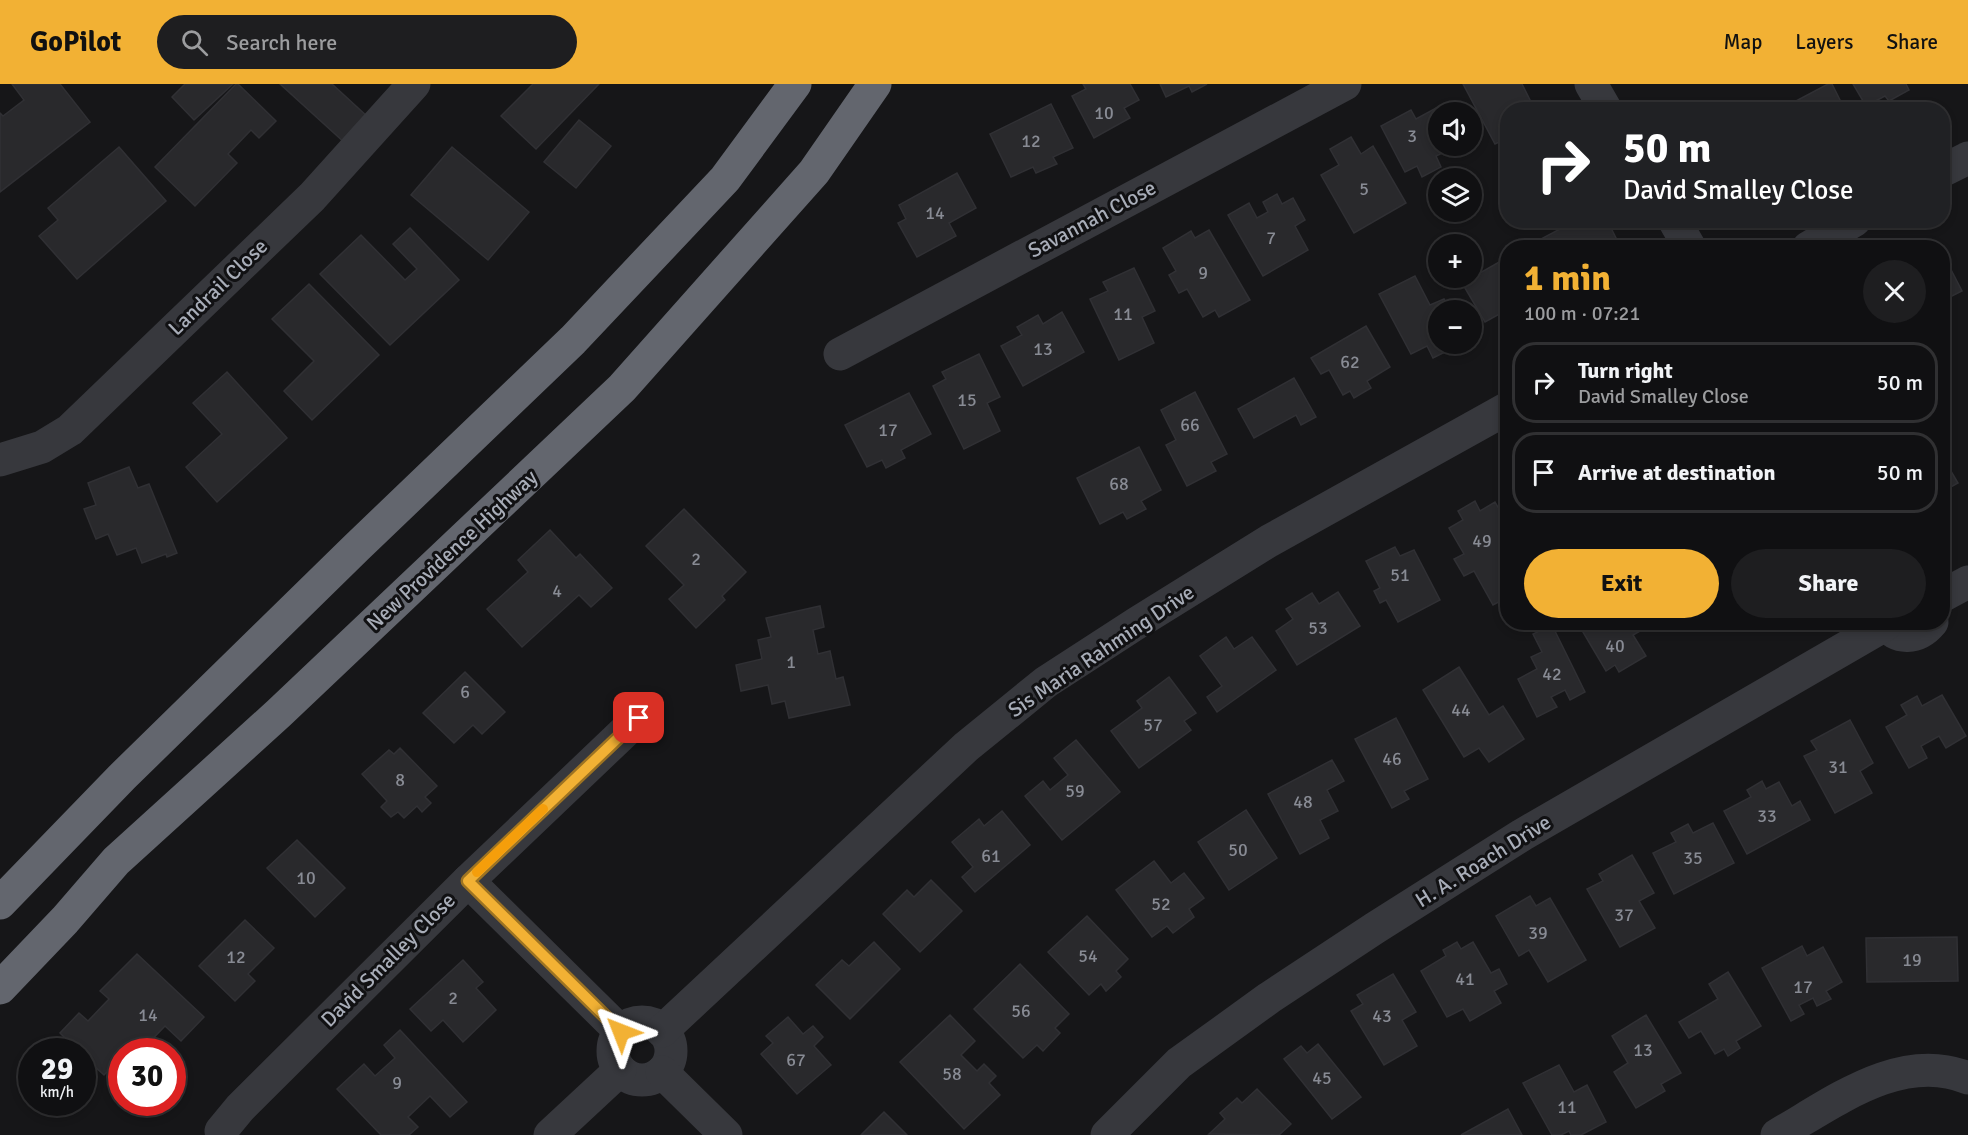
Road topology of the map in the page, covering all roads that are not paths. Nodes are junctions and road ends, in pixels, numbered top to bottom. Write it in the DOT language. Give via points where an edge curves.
graph roads {
  1 [pos="414,84"];
  2 [pos="795,84"];
  3 [pos="875,84"];
  4 [pos="1345,84"];
  5 [pos="1591,84"];
  6 [pos="1601,102"];
  7 [pos="1968,158"];
  8 [pos="1950,167"];
  9 [pos="1842,228"];
  10 [pos="1821,240"];
  11 [pos="840,354"];
  12 [pos="1500,412"];
  13 [pos="0,460"];
  14 [pos="1968,582"];
  15 [pos="1950,592"];
  16 [pos="1875,630"];
  17 [pos="1890,630"];
  18 [pos="1926,630"];
  19 [pos="639,718"];
  20 [pos="468,881"];
  21 [pos="0,903"];
  22 [pos="0,988"];
  23 [pos="662,1031"];
  24 [pos="621,1032"];
  25 [pos="620,1070"];
  26 [pos="662,1072"];
  27 [pos="1968,1078"];
  28 [pos="221,1131"];
  29 [pos="550,1135"];
  30 [pos="726,1135"];
  31 [pos="1107,1135"];
  32 [pos="1777,1135"];
  1 -- 13 [label="street, Landrail Close" via="312,197 70,430 42,447"];
  2 -- 21 [label="highway" via="725,179 573,340 131,768"];
  3 -- 22 [label="highway, New Providence Highway" via="814,172 622,388 313,681 116,861"];
  4 -- 11 [label="street, Savannah Close"];
  5 -- 6 [label="street"];
  7 -- 8 [label="street"];
  9 -- 10 [label="street"];
  12 -- 23 [label="street, Sis Maria Rahming Drive" via="1269,541 1046,682 966,747"];
  14 -- 15 [label="street"];
  16 -- 31 [label="street, H. A. Roach Drive" via="1522,835 1375,928 1179,1063"];
  17 -- 18 [label="street" via="1915,636"];
  19 -- 20 [label="street, David Smalley Close"];
  20 -- 24 [label="street"];
  20 -- 28 [label="street, David Smalley Close"];
  23 -- 24 [label="street" via="642,1023"];
  23 -- 26 [label="street" via="668,1038 671,1056"];
  24 -- 25 [label="street" via="613,1051"];
  25 -- 26 [label="street" via="638,1080 651,1079"];
  25 -- 29 [label="street"];
  26 -- 30 [label="street"];
  27 -- 32 [label="street" via="1935,1070 1908,1071 1867,1084"];
}
